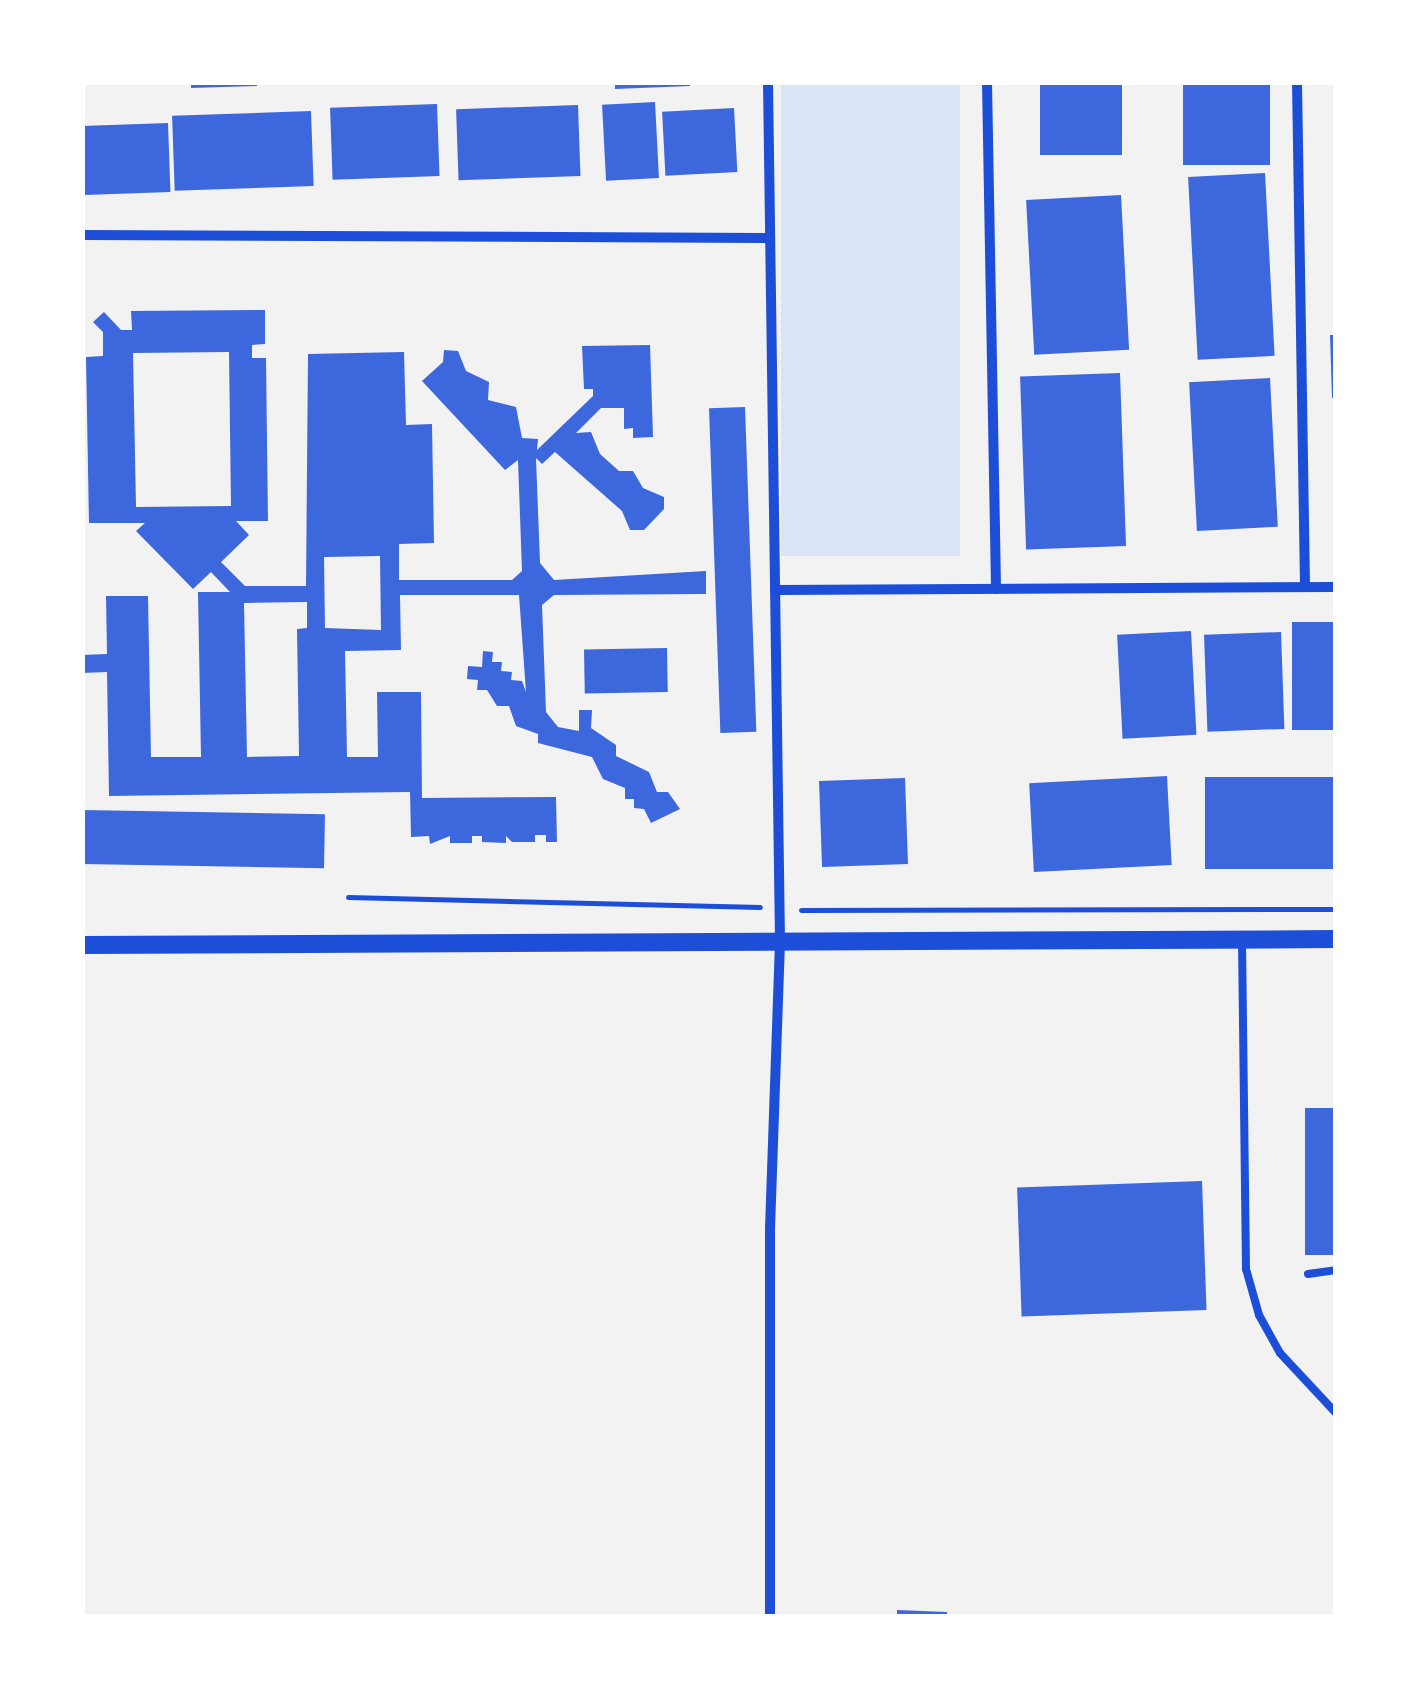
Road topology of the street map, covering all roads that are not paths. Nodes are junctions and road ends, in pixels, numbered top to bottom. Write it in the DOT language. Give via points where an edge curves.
graph roads {
  1 [pos="768,82"];
  2 [pos="987,82"];
  3 [pos="1297,82"];
  4 [pos="82,235"];
  5 [pos="770,238"];
  6 [pos="1305,587"];
  7 [pos="1336,587"];
  8 [pos="996,589"];
  9 [pos="775,590"];
  10 [pos="1336,939"];
  11 [pos="1242,940"];
  12 [pos="780,942"];
  13 [pos="82,945"];
  14 [pos="1336,1270"];
  15 [pos="1308,1274"];
  16 [pos="1336,1413"];
  17 [pos="770,1616"];
  1 -- 5 [label="street"];
  2 -- 8 [label="street"];
  3 -- 6 [label="street"];
  4 -- 5 [label="street"];
  5 -- 9 [label="street"];
  6 -- 7 [label="street"];
  6 -- 8 [label="street"];
  8 -- 9 [label="street"];
  9 -- 12 [label="street"];
  10 -- 11 [label="street"];
  11 -- 12 [label="street"];
  11 -- 16 [label="lane" via="1246,1269 1259,1315 1280,1353"];
  12 -- 13 [label="street"];
  12 -- 17 [label="street" via="770,1228"];
  14 -- 15 [label="lane"];
}
